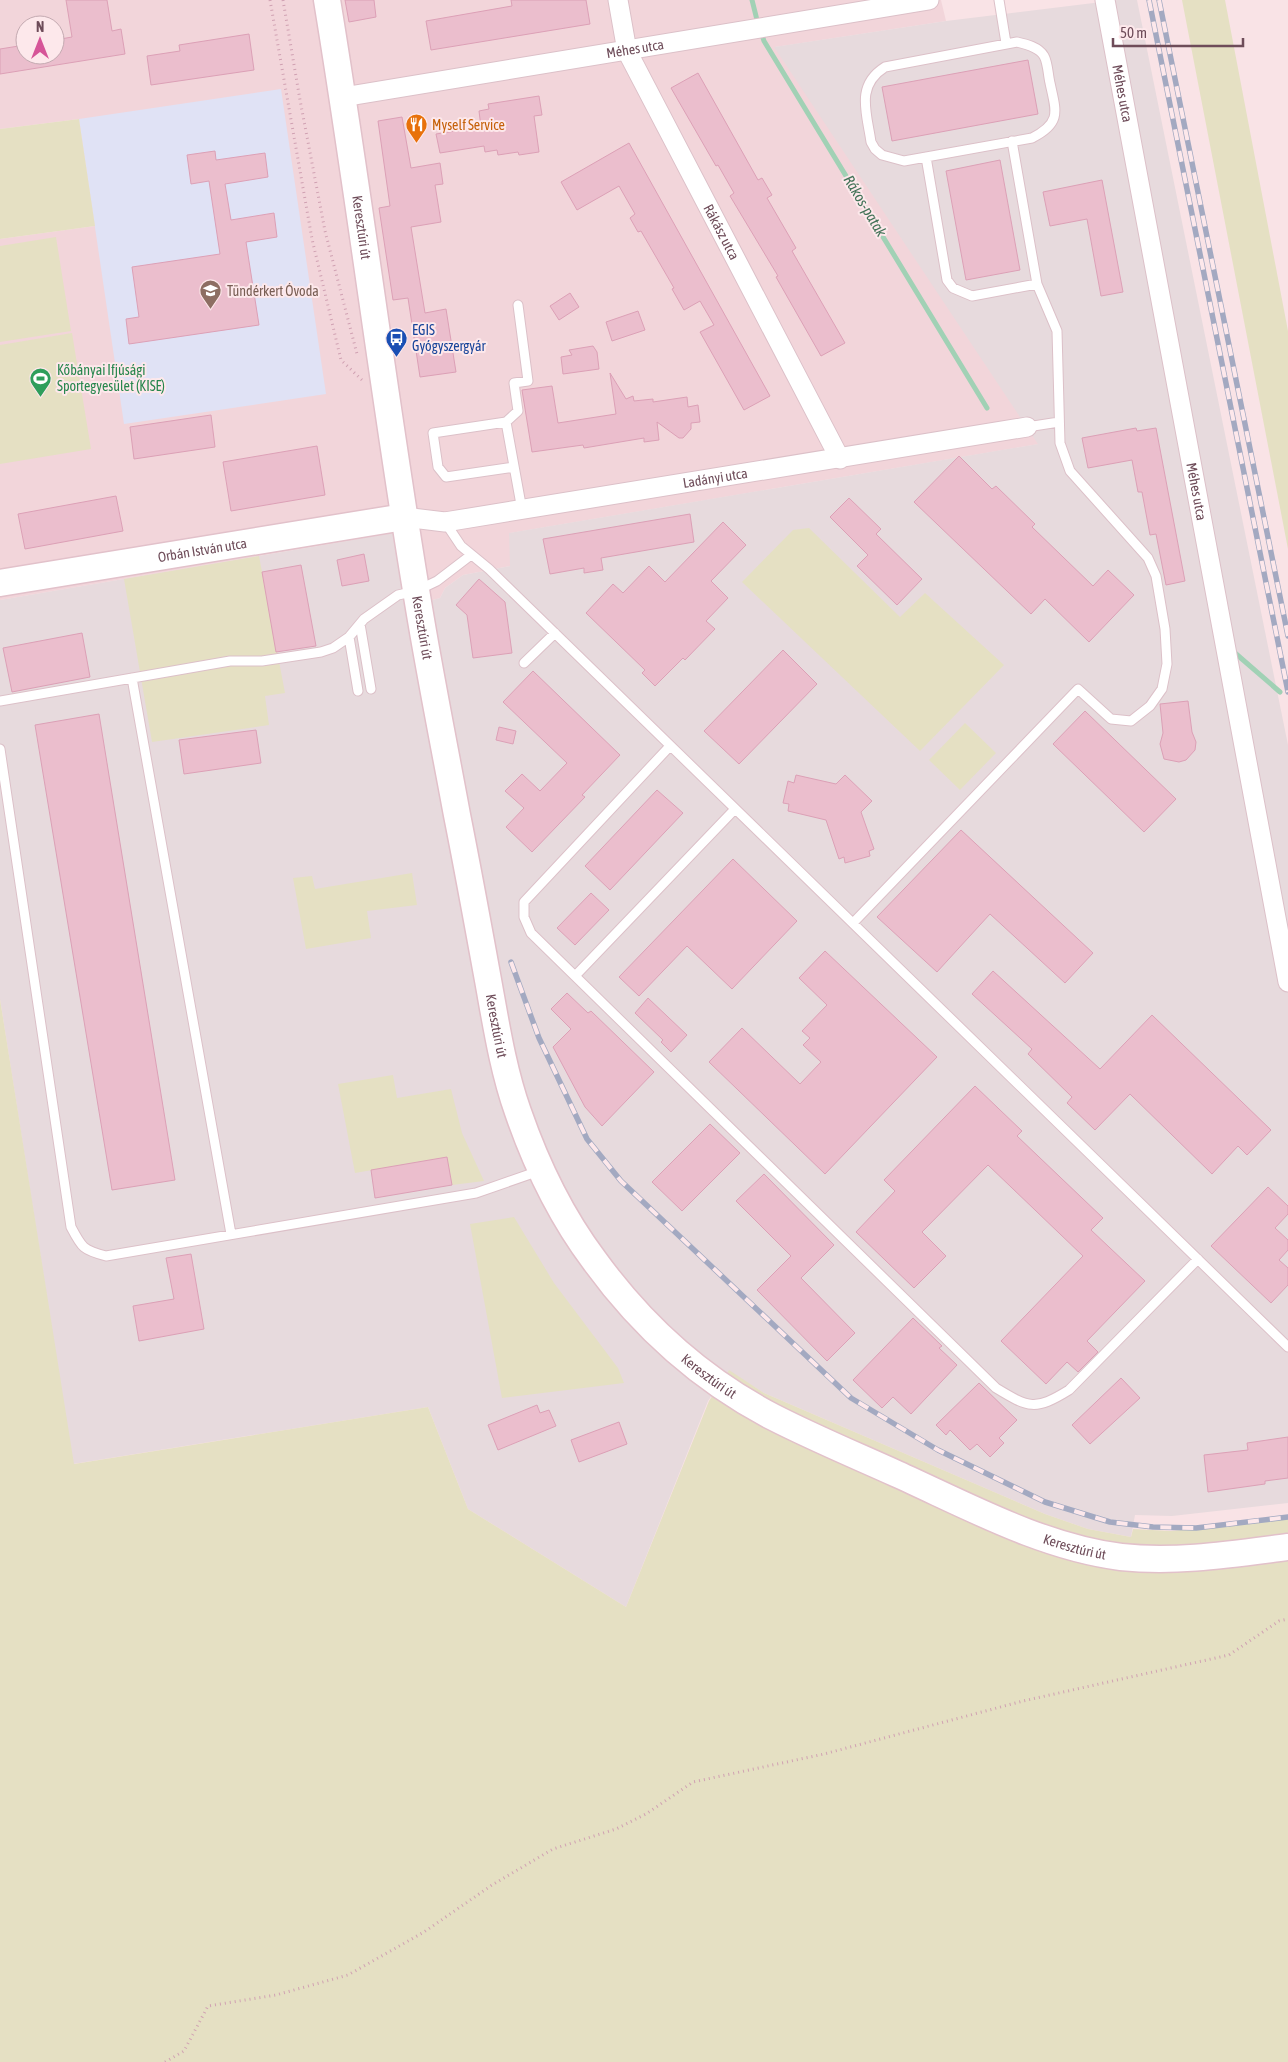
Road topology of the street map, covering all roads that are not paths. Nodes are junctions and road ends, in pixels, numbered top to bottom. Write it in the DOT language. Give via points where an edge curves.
graph roads {
  1 [pos="327,0"];
  2 [pos="618,0"];
  3 [pos="929,0"];
  4 [pos="998,0"];
  5 [pos="1105,0"];
  6 [pos="1006,43"];
  7 [pos="627,50"];
  8 [pos="343,97"];
  9 [pos="1012,141"];
  10 [pos="926,157"];
  11 [pos="1037,284"];
  12 [pos="518,305"];
  13 [pos="506,422"];
  14 [pos="1059,422"];
  15 [pos="1027,427"];
  16 [pos="840,458"];
  17 [pos="514,467"];
  18 [pos="522,510"];
  19 [pos="404,516"];
  20 [pos="445,522"];
  21 [pos="471,555"];
  22 [pos="0,583"];
  23 [pos="416,591"];
  24 [pos="360,624"];
  25 [pos="555,633"];
  26 [pos="350,637"];
  27 [pos="524,663"];
  28 [pos="132,678"];
  29 [pos="371,688"];
  30 [pos="358,691"];
  31 [pos="0,701"];
  32 [pos="670,746"];
  33 [pos="0,750"];
  34 [pos="735,809"];
  35 [pos="853,923"];
  36 [pos="575,976"];
  37 [pos="1288,982"];
  38 [pos="542,1170"];
  39 [pos="231,1234"];
  40 [pos="1198,1259"];
  41 [pos="1288,1347"];
  42 [pos="1288,1547"];
  1 -- 8 [label="main road, Keresztúri út"];
  2 -- 7 [label="street, Rákász utca"];
  3 -- 7 [label="street, Méhes utca"];
  4 -- 6 [label="lane"];
  5 -- 37 [label="street, Méhes utca"];
  6 -- 9 [label="lane" via="1028,44 1045,56 1056,112 1046,131 1032,138"];
  6 -- 10 [label="lane" via="884,67 868,82 864,91 871,142 875,149 882,155 904,161"];
  7 -- 8 [label="street, Méhes utca"];
  7 -- 16 [label="street, Rákász utca"];
  8 -- 19 [label="main road, Keresztúri út"];
  9 -- 10 [label="lane"];
  9 -- 11 [label="lane"];
  10 -- 11 [label="lane" via="948,280 953,288 972,296"];
  11 -- 14 [label="lane" via="1057,331"];
  12 -- 13 [label="lane" via="528,381 514,383 518,411"];
  13 -- 17 [label="lane"];
  13 -- 17 [label="lane" via="433,434 438,467 446,477"];
  14 -- 15 [label="lane"];
  14 -- 35 [label="lane" via="1060,443 1070,471 1148,558 1156,576 1167,664 1162,688 1150,706 1131,721 1110,718 1078,689"];
  15 -- 16 [label="street, Ladányi utca"];
  16 -- 18 [label="street, Ladányi utca"];
  17 -- 18 [label="lane"];
  18 -- 20 [label="street, Ladányi utca"];
  19 -- 20 [label="street, Ladányi utca"];
  19 -- 22 [label="main road, Orbán István utca"];
  19 -- 23 [label="main road, Keresztúri út"];
  20 -- 21 [label="lane" via="460,546"];
  21 -- 23 [label="lane" via="437,581"];
  21 -- 25 [label="lane"];
  23 -- 24 [label="lane" via="398,595"];
  23 -- 38 [label="main road, Keresztúri út" via="493,1009 510,1087"];
  24 -- 26 [label="lane"];
  24 -- 29 [label="lane"];
  25 -- 27 [label="lane"];
  25 -- 32 [label="lane"];
  26 -- 28 [label="lane" via="321,652 230,661"];
  26 -- 30 [label="lane"];
  28 -- 31 [label="lane"];
  28 -- 39 [label="lane"];
  32 -- 34 [label="lane"];
  32 -- 36 [label="lane" via="524,902 524,917 531,933"];
  33 -- 39 [label="lane" via="71,1227 81,1246 91,1253 106,1256"];
  34 -- 35 [label="lane"];
  34 -- 36 [label="lane"];
  35 -- 40 [label="lane"];
  36 -- 40 [label="lane" via="996,1388 1019,1402 1035,1406 1070,1390"];
  38 -- 39 [label="lane" via="476,1193"];
  38 -- 42 [label="main road, Keresztúri út" via="560,1208 593,1259 635,1312 677,1352 769,1415 1015,1526 1090,1551 1124,1557 1175,1558"];
  40 -- 41 [label="lane"];
}
